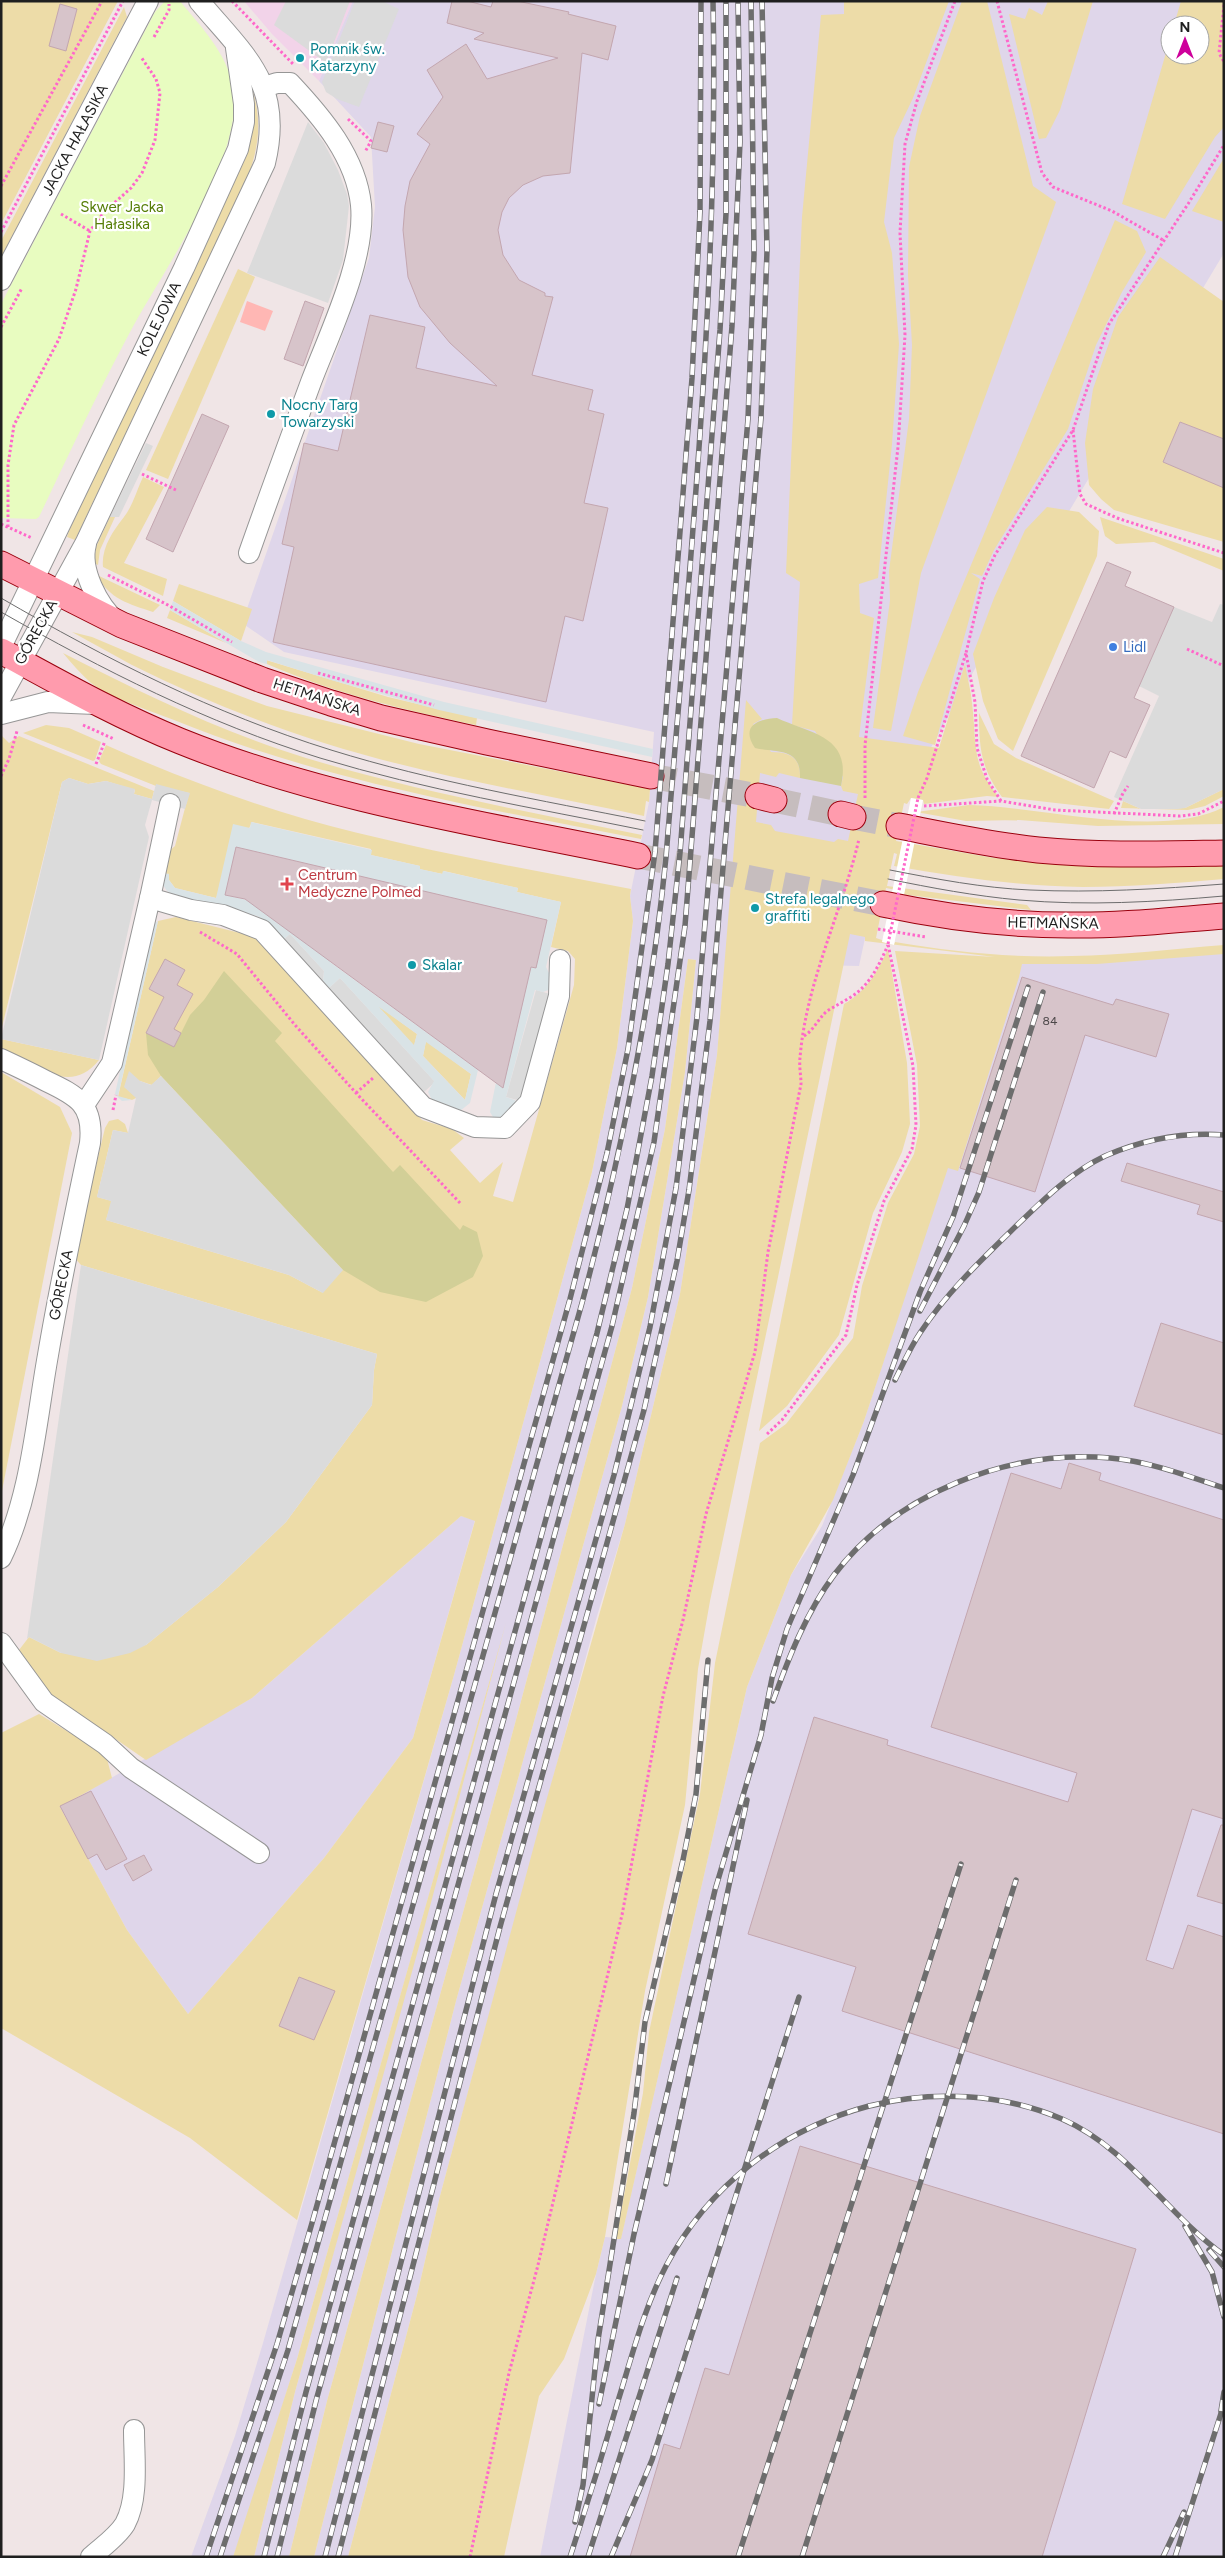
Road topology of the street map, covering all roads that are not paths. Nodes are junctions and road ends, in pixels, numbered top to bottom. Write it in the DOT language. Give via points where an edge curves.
graph roads {
  1 [pos="148,1"];
  2 [pos="198,1"];
  3 [pos="236,46"];
  4 [pos="264,87"];
  5 [pos="1,280"];
  6 [pos="86,542"];
  7 [pos="249,553"];
  8 [pos="1,564"];
  9 [pos="32,581"];
  10 [pos="57,594"];
  11 [pos="122,626"];
  12 [pos="7,653"];
  13 [pos="1,697"];
  14 [pos="97,704"];
  15 [pos="1,714"];
  16 [pos="651,776"];
  17 [pos="170,804"];
  18 [pos="899,826"];
  19 [pos="1224,853"];
  20 [pos="638,856"];
  21 [pos="150,898"];
  22 [pos="883,904"];
  23 [pos="1224,916"];
  24 [pos="560,960"];
  25 [pos="1,1059"];
  26 [pos="84,1106"];
  27 [pos="1,1558"];
  28 [pos="1,1643"];
  29 [pos="259,1853"];
  30 [pos="134,2430"];
  31 [pos="91,2557"];
  1 -- 5 [label="street, JACKA HAŁASIKA"];
  2 -- 3 [label="street, KOLEJOWA"];
  3 -- 4 [label="street, KOLEJOWA" via="253,65"];
  3 -- 9 [label="street, KOLEJOWA" via="244,104 238,149"];
  4 -- 6 [label="street, KOLEJOWA" via="270,117 269,139 260,177"];
  4 -- 7 [label="street" via="290,83 334,137 352,168 360,204 361,237 341,302"];
  6 -- 10 [label="street, KOLEJOWA"];
  6 -- 11 [label="street, KOLEJOWA" via="83,554 89,578 106,610"];
  8 -- 9 [label="main road, HETMAŃSKA"];
  9 -- 10 [label="main road, HETMAŃSKA"];
  9 -- 12 [label="street, GÓRECKA"];
  10 -- 11 [label="main road, HETMAŃSKA"];
  10 -- 12 [label="street, GÓRECKA"];
  11 -- 16 [label="main road, HETMAŃSKA" via="283,688 372,715"];
  12 -- 13 [label="street, GÓRECKA"];
  12 -- 14 [label="main road"];
  14 -- 15 [label="street" via="48,702"];
  14 -- 20 [label="main road" via="181,741 328,790"];
  17 -- 21 [label="street"];
  18 -- 19 [label="main road" via="1039,850"];
  21 -- 24 [label="street" via="223,915 262,930 423,1107 475,1127 505,1128 530,1102 559,996"];
  21 -- 26 [label="street" via="112,1063"];
  22 -- 23 [label="main road, HETMAŃSKA" via="952,917 1033,924 1110,924"];
  25 -- 26 [label="street" via="65,1090"];
  26 -- 27 [label="street, GÓRECKA" via="90,1119 90,1143 62,1274 23,1492 14,1528"];
  28 -- 29 [label="street" via="44,1702 105,1744 132,1768"];
  30 -- 31 [label="street" via="132,2504 125,2524"];
}
